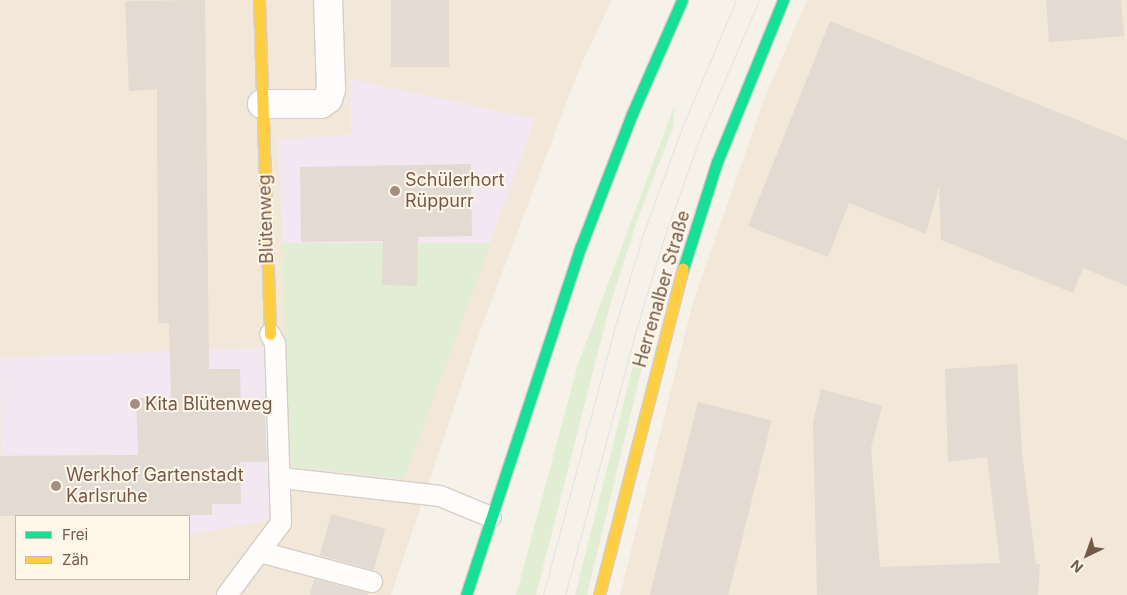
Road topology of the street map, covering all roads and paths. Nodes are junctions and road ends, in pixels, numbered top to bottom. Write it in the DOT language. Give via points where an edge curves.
graph roads {
  1 [pos="259,0"];
  2 [pos="328,0"];
  3 [pos="682,0"];
  4 [pos="783,0"];
  5 [pos="262,104"];
  6 [pos="270,334"];
  7 [pos="282,478"];
  8 [pos="504,480"];
  9 [pos="492,517"];
  10 [pos="260,552"];
  11 [pos="489,566"];
  12 [pos="372,582"];
  13 [pos="227,595"];
  14 [pos="466,595"];
  15 [pos="599,595"];
  1 -- 5 [label="street, Blütenweg"];
  2 -- 5 [label="street" via="331,90 328,99 320,104"];
  3 -- 8 [label="street" via="632,114 581,246"];
  4 -- 15 [label="street, Herrenalber Straße" via="717,162 681,276"];
  5 -- 6 [label="street, Blütenweg"];
  6 -- 7 [label="lane" via="275,343"];
  7 -- 9 [label="lane" via="440,496"];
  7 -- 10 [label="lane" via="281,523"];
  8 -- 9 [label="street"];
  8 -- 11 [label="street"];
  9 -- 14 [label="street"];
  10 -- 12 [label="lane"];
  10 -- 13 [label="lane"];
}
